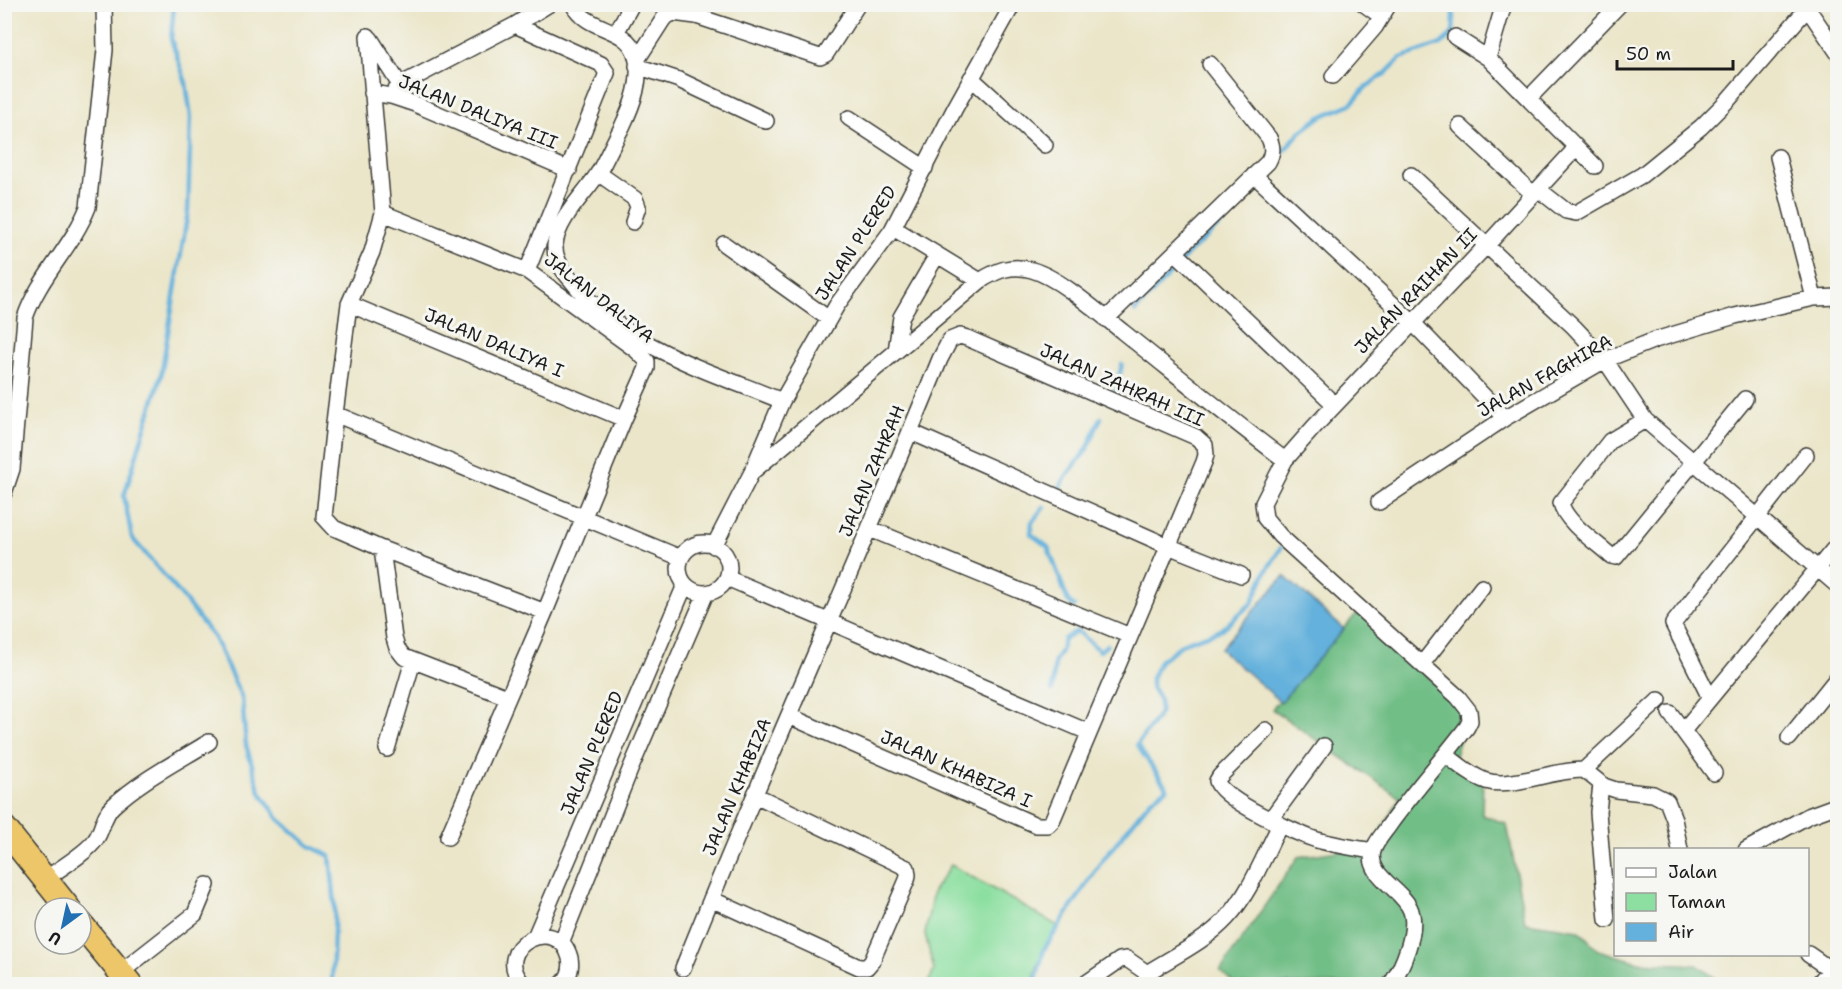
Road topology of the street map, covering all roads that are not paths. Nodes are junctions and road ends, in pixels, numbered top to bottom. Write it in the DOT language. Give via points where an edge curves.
graph roads {
  1 [pos="104,4"];
  2 [pos="549,4"];
  3 [pos="573,4"];
  4 [pos="632,4"];
  5 [pos="858,4"];
  6 [pos="1012,4"];
  7 [pos="1364,4"];
  8 [pos="1504,4"];
  9 [pos="1620,4"];
  10 [pos="1809,7"];
  11 [pos="1385,10"];
  12 [pos="515,25"];
  13 [pos="616,33"];
  14 [pos="1455,37"];
  15 [pos="1838,53"];
  16 [pos="1488,58"];
  17 [pos="637,63"];
  18 [pos="1210,64"];
  19 [pos="1333,76"];
  20 [pos="972,78"];
  21 [pos="395,91"];
  22 [pos="372,93"];
  23 [pos="1529,98"];
  24 [pos="849,118"];
  25 [pos="766,121"];
  26 [pos="1460,126"];
  27 [pos="1045,145"];
  28 [pos="1576,148"];
  29 [pos="1778,157"];
  30 [pos="1595,166"];
  31 [pos="925,168"];
  32 [pos="569,170"];
  33 [pos="598,173"];
  34 [pos="1411,175"];
  35 [pos="1255,177"];
  36 [pos="1536,191"];
  37 [pos="383,213"];
  38 [pos="633,222"];
  39 [pos="900,232"];
  40 [pos="724,244"];
  41 [pos="1486,246"];
  42 [pos="1177,254"];
  43 [pos="937,255"];
  44 [pos="527,271"];
  45 [pos="980,281"];
  46 [pos="1838,297"];
  47 [pos="1814,298"];
  48 [pos="349,304"];
  49 [pos="829,319"];
  50 [pos="1106,319"];
  51 [pos="1413,323"];
  52 [pos="954,337"];
  53 [pos="896,351"];
  54 [pos="1605,360"];
  55 [pos="1745,399"];
  56 [pos="782,401"];
  57 [pos="1335,405"];
  58 [pos="335,414"];
  59 [pos="1505,418"];
  60 [pos="624,419"];
  61 [pos="1644,420"];
  62 [pos="911,432"];
  63 [pos="1806,455"];
  64 [pos="1286,460"];
  65 [pos="1695,463"];
  66 [pos="752,472"];
  67 [pos="4,493"];
  68 [pos="1379,502"];
  69 [pos="1757,516"];
  70 [pos="583,517"];
  71 [pos="870,529"];
  72 [pos="1838,543"];
  73 [pos="714,546"];
  74 [pos="1168,546"];
  75 [pos="382,549"];
  76 [pos="681,558"];
  77 [pos="1817,568"];
  78 [pos="1241,575"];
  79 [pos="727,578"];
  80 [pos="686,585"];
  81 [pos="1838,586"];
  82 [pos="1482,587"];
  83 [pos="706,593"];
  84 [pos="545,612"];
  85 [pos="828,622"];
  86 [pos="1130,636"];
  87 [pos="413,661"];
  88 [pos="1422,664"];
  89 [pos="1838,677"];
  90 [pos="507,697"];
  91 [pos="1710,698"];
  92 [pos="1659,700"];
  93 [pos="1670,713"];
  94 [pos="789,716"];
  95 [pos="1266,730"];
  96 [pos="1683,731"];
  97 [pos="1088,732"];
  98 [pos="1789,738"];
  99 [pos="209,742"];
  100 [pos="1324,746"];
  101 [pos="387,749"];
  102 [pos="1446,755"];
  103 [pos="610,762"];
  104 [pos="630,770"];
  105 [pos="1584,770"];
  106 [pos="1714,773"];
  107 [pos="1600,784"];
  108 [pos="755,795"];
  109 [pos="1838,805"];
  110 [pos="1275,822"];
  111 [pos="4,828"];
  112 [pos="448,837"];
  113 [pos="1680,848"];
  114 [pos="1748,848"];
  115 [pos="1373,851"];
  116 [pos="45,879"];
  117 [pos="207,885"];
  118 [pos="58,896"];
  119 [pos="711,899"];
  120 [pos="1607,920"];
  121 [pos="535,937"];
  122 [pos="93,939"];
  123 [pos="561,944"];
  124 [pos="1809,954"];
  125 [pos="1834,965"];
  126 [pos="683,968"];
  127 [pos="125,978"];
  128 [pos="1151,979"];
  129 [pos="565,983"];
  130 [pos="523,984"];
  131 [pos="1086,984"];
  132 [pos="1391,984"];
  133 [pos="1818,984"];
  1 -- 67 [label="street" via="105,50 88,207 34,297 26,318 12,469"];
  2 -- 12 [label="street"];
  3 -- 13 [label="street" via="582,18"];
  4 -- 13 [label="street"];
  5 -- 17 [label="street" via="826,54 820,57 696,16 673,13 664,18"];
  6 -- 20 [label="street, JALAN PLERED"];
  7 -- 11 [label="street"];
  8 -- 16 [label="street"];
  9 -- 23 [label="street"];
  10 -- 15 [label="street"];
  10 -- 36 [label="street" via="1728,100 1642,175 1576,213 1566,211"];
  11 -- 19 [label="street"];
  12 -- 21 [label="street"];
  12 -- 32 [label="street, JALAN DALIYA" via="606,69 607,77"];
  13 -- 17 [label="street" via="629,42"];
  14 -- 16 [label="street"];
  16 -- 23 [label="street"];
  17 -- 25 [label="street"];
  17 -- 33 [label="street" via="637,86 631,106"];
  18 -- 35 [label="street" via="1269,138 1272,146 1268,162"];
  20 -- 27 [label="street"];
  20 -- 31 [label="street, JALAN PLERED"];
  21 -- 22 [label="street, JALAN DALIYA III"];
  21 -- 22 [label="street" via="368,36"];
  21 -- 32 [label="street, JALAN DALIYA III"];
  22 -- 37 [label="street"];
  23 -- 28 [label="street"];
  24 -- 31 [label="street"];
  26 -- 36 [label="street"];
  28 -- 30 [label="street"];
  28 -- 36 [label="street, JALAN RAIHAN II"];
  29 -- 47 [label="street"];
  31 -- 49 [label="street, JALAN PLERED" via="892,230"];
  32 -- 44 [label="street, JALAN DALIYA"];
  33 -- 38 [label="street" via="635,199 638,207"];
  33 -- 56 [label="street" via="563,222 555,245 560,266 580,292 617,324 658,351"];
  34 -- 41 [label="street"];
  35 -- 42 [label="street"];
  35 -- 51 [label="street"];
  36 -- 41 [label="street, JALAN RAIHAN II"];
  37 -- 44 [label="street"];
  37 -- 48 [label="street" via="372,252"];
  39 -- 43 [label="street"];
  40 -- 49 [label="street"];
  41 -- 51 [label="street, JALAN RAIHAN II"];
  41 -- 54 [label="street"];
  42 -- 50 [label="street"];
  42 -- 57 [label="street"];
  43 -- 45 [label="street"];
  43 -- 53 [label="street" via="901,317"];
  44 -- 60 [label="street, JALAN DALIYA" via="647,361"];
  45 -- 50 [label="street" via="1007,267 1032,270 1050,278"];
  45 -- 53 [label="street"];
  46 -- 47 [label="street, JALAN FAGHIRA"];
  47 -- 54 [label="street, JALAN FAGHIRA" via="1655,340"];
  48 -- 58 [label="street"];
  48 -- 60 [label="street, JALAN DALIYA I"];
  49 -- 56 [label="street, JALAN PLERED"];
  50 -- 64 [label="street"];
  51 -- 57 [label="street, JALAN RAIHAN II"];
  51 -- 59 [label="street"];
  52 -- 62 [label="street, JALAN ZAHRAH" via="945,349"];
  52 -- 74 [label="street, JALAN ZAHRAH III" via="967,338 1202,441 1206,455"];
  53 -- 66 [label="street"];
  54 -- 59 [label="street, JALAN FAGHIRA"];
  54 -- 61 [label="street"];
  55 -- 65 [label="street"];
  56 -- 66 [label="street, JALAN PLERED"];
  57 -- 64 [label="street, JALAN RAIHAN II"];
  58 -- 70 [label="street"];
  58 -- 75 [label="street" via="324,517 334,528"];
  59 -- 68 [label="street, JALAN FAGHIRA"];
  60 -- 70 [label="street, JALAN DALIYA"];
  61 -- 65 [label="street"];
  61 -- 65 [label="street" via="1610,441 1561,503 1574,524 1611,556 1616,557"];
  62 -- 71 [label="street, JALAN ZAHRAH"];
  62 -- 74 [label="street"];
  63 -- 69 [label="street"];
  64 -- 88 [label="street, JALAN RAIHAN II" via="1263,503 1265,518 1296,552"];
  65 -- 69 [label="street"];
  66 -- 73 [label="street, JALAN PLERED"];
  69 -- 77 [label="street"];
  69 -- 91 [label="street" via="1672,624"];
  70 -- 76 [label="street"];
  70 -- 84 [label="street, JALAN DALIYA"];
  71 -- 85 [label="street, JALAN ZAHRAH"];
  71 -- 86 [label="street"];
  72 -- 77 [label="street"];
  73 -- 76 [label="street" via="695,545"];
  73 -- 79 [label="street" via="727,560"];
  74 -- 78 [label="street"];
  74 -- 86 [label="street"];
  75 -- 84 [label="street"];
  75 -- 87 [label="street" via="394,638 404,657"];
  76 -- 80 [label="street" via="679,567"];
  77 -- 81 [label="street"];
  77 -- 91 [label="street"];
  79 -- 83 [label="street" via="722,586"];
  79 -- 85 [label="street"];
  80 -- 83 [label="street"];
  80 -- 103 [label="street, JALAN PLERED"];
  82 -- 88 [label="street"];
  83 -- 104 [label="street"];
  84 -- 90 [label="street, JALAN DALIYA"];
  85 -- 94 [label="street, JALAN KHABIZA"];
  85 -- 97 [label="street"];
  86 -- 97 [label="street"];
  87 -- 90 [label="street"];
  87 -- 101 [label="street"];
  88 -- 102 [label="street" via="1469,711 1470,721"];
  89 -- 98 [label="street"];
  90 -- 112 [label="street, JALAN DALIYA"];
  91 -- 96 [label="street"];
  92 -- 105 [label="street"];
  93 -- 96 [label="street"];
  94 -- 97 [label="street, JALAN KHABIZA I" via="1044,827 1052,821"];
  94 -- 108 [label="street, JALAN KHABIZA"];
  95 -- 110 [label="street" via="1220,776 1217,785"];
  96 -- 106 [label="street"];
  99 -- 116 [label="street" via="113,807 92,844"];
  100 -- 110 [label="street"];
  102 -- 105 [label="street" via="1472,774 1502,783"];
  102 -- 115 [label="street" via="1400,810"];
  103 -- 104 [label="street"];
  103 -- 121 [label="street, JALAN PLERED"];
  104 -- 123 [label="street"];
  105 -- 107 [label="street"];
  107 -- 113 [label="street" via="1653,794 1667,801"];
  107 -- 120 [label="street" via="1598,812"];
  108 -- 119 [label="street, JALAN KHABIZA"];
  108 -- 119 [label="street" via="907,868 907,880 872,961 863,968"];
  109 -- 114 [label="street"];
  110 -- 115 [label="street" via="1318,840"];
  110 -- 128 [label="street" via="1249,885 1230,916"];
  111 -- 116 [label="highway"];
  115 -- 132 [label="street" via="1375,868 1407,903 1413,919 1404,962"];
  116 -- 118 [label="highway"];
  117 -- 127 [label="street" via="192,917"];
  119 -- 126 [label="street, JALAN KHABIZA"];
  121 -- 123 [label="street" via="554,938"];
  121 -- 130 [label="street" via="517,950 514,961 515,973"];
  122 -- 127 [label="highway"];
  123 -- 129 [label="street" via="571,962"];
  124 -- 125 [label="street"];
  125 -- 133 [label="street"];
  128 -- 131 [label="street" via="1127,959"];
}
